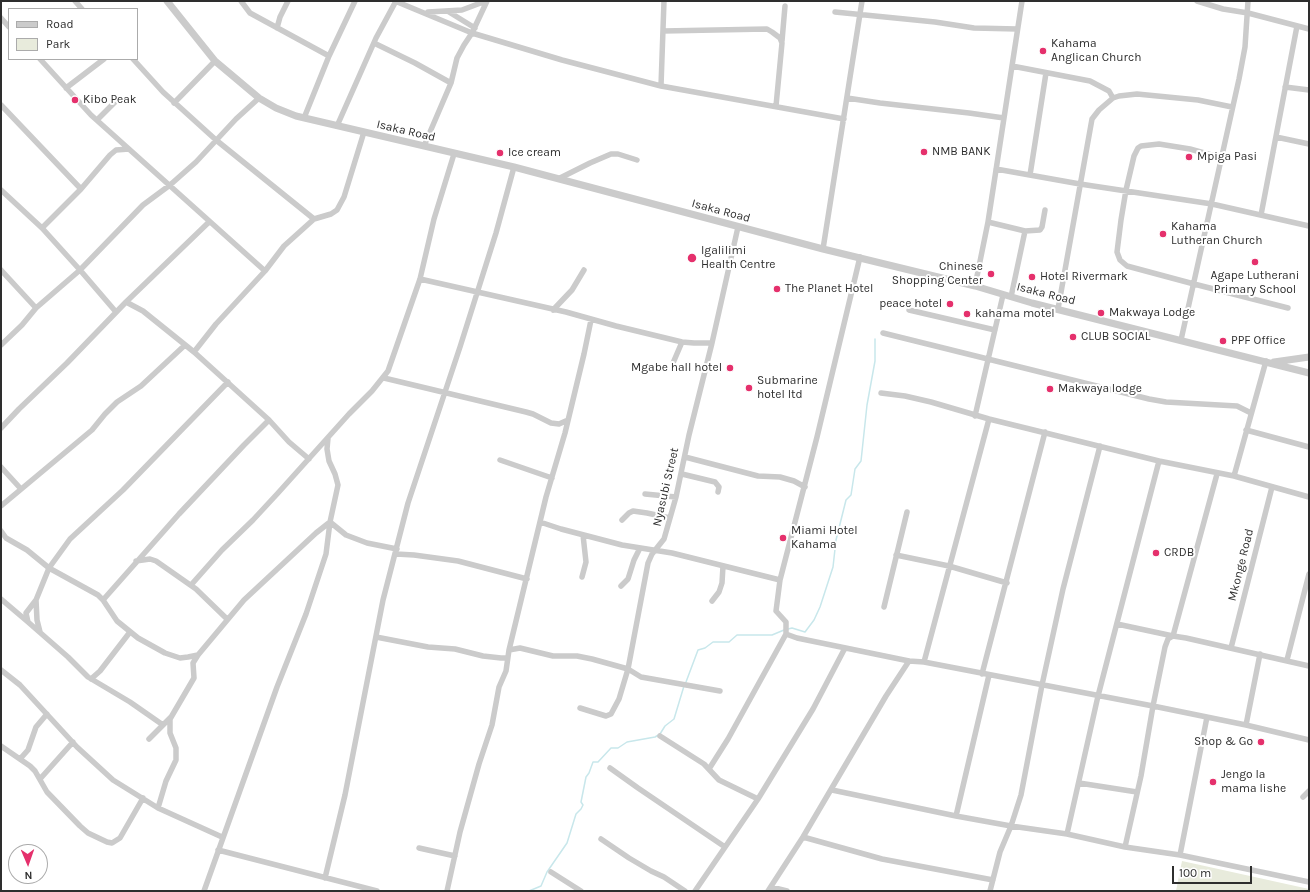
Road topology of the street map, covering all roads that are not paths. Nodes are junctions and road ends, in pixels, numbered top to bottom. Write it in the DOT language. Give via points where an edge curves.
graph roads {
  1 [pos="167,1"];
  2 [pos="241,1"];
  3 [pos="288,1"];
  4 [pos="355,1"];
  5 [pos="396,1"];
  6 [pos="486,1"];
  7 [pos="664,1"];
  8 [pos="862,1"];
  9 [pos="1022,1"];
  10 [pos="1198,1"];
  11 [pos="1248,1"];
  12 [pos="785,6"];
  13 [pos="425,12"];
  14 [pos="448,12"];
  15 [pos="835,12"];
  16 [pos="861,13"];
  17 [pos="1248,14"];
  18 [pos="1,18"];
  19 [pos="8,26"];
  20 [pos="1297,26"];
  21 [pos="277,28"];
  22 [pos="1017,29"];
  23 [pos="1309,29"];
  24 [pos="473,30"];
  25 [pos="663,31"];
  26 [pos="374,43"];
  27 [pos="782,44"];
  28 [pos="328,56"];
  29 [pos="41,60"];
  30 [pos="103,60"];
  31 [pos="134,60"];
  32 [pos="215,61"];
  33 [pos="1012,66"];
  34 [pos="1046,73"];
  35 [pos="451,83"];
  36 [pos="661,86"];
  37 [pos="1285,87"];
  38 [pos="66,88"];
  39 [pos="1309,90"];
  40 [pos="259,98"];
  41 [pos="847,98"];
  42 [pos="1113,98"];
  43 [pos="118,99"];
  44 [pos="174,103"];
  45 [pos="1,105"];
  46 [pos="776,106"];
  47 [pos="1232,107"];
  48 [pos="304,118"];
  49 [pos="1004,118"];
  50 [pos="844,119"];
  51 [pos="97,120"];
  52 [pos="337,126"];
  53 [pos="364,132"];
  54 [pos="1276,136"];
  55 [pos="216,140"];
  56 [pos="1309,144"];
  57 [pos="424,146"];
  58 [pos="129,149"];
  59 [pos="454,154"];
  60 [pos="1222,158"];
  61 [pos="637,160"];
  62 [pos="514,167"];
  63 [pos="996,169"];
  64 [pos="1030,174"];
  65 [pos="557,179"];
  66 [pos="1080,184"];
  67 [pos="170,185"];
  68 [pos="81,189"];
  69 [pos="1,190"];
  70 [pos="1126,190"];
  71 [pos="1212,204"];
  72 [pos="1046,210"];
  73 [pos="1261,215"];
  74 [pos="314,219"];
  75 [pos="209,222"];
  76 [pos="988,222"];
  77 [pos="1309,226"];
  78 [pos="738,227"];
  79 [pos="42,228"];
  80 [pos="1025,231"];
  81 [pos="823,249"];
  82 [pos="860,257"];
  83 [pos="1,270"];
  84 [pos="80,270"];
  85 [pos="584,270"];
  86 [pos="265,272"];
  87 [pos="420,279"];
  88 [pos="1194,284"];
  89 [pos="975,286"];
  90 [pos="477,292"];
  91 [pos="1007,296"];
  92 [pos="126,302"];
  93 [pos="36,308"];
  94 [pos="1288,308"];
  95 [pos="1058,309"];
  96 [pos="553,310"];
  97 [pos="909,310"];
  98 [pos="116,312"];
  99 [pos="591,320"];
  100 [pos="995,330"];
  101 [pos="883,333"];
  102 [pos="1181,340"];
  103 [pos="682,342"];
  104 [pos="712,343"];
  105 [pos="1,345"];
  106 [pos="185,345"];
  107 [pos="194,352"];
  108 [pos="1309,358"];
  109 [pos="988,360"];
  110 [pos="1268,362"];
  111 [pos="673,363"];
  112 [pos="1309,373"];
  113 [pos="384,378"];
  114 [pos="228,382"];
  115 [pos="445,392"];
  116 [pos="881,393"];
  117 [pos="1251,413"];
  118 [pos="975,416"];
  119 [pos="989,419"];
  120 [pos="269,420"];
  121 [pos="568,420"];
  122 [pos="1,428"];
  123 [pos="1246,430"];
  124 [pos="1045,432"];
  125 [pos="328,438"];
  126 [pos="1100,446"];
  127 [pos="1309,447"];
  128 [pos="685,457"];
  129 [pos="308,459"];
  130 [pos="500,460"];
  131 [pos="1160,461"];
  132 [pos="1,467"];
  133 [pos="682,474"];
  134 [pos="1217,474"];
  135 [pos="1234,476"];
  136 [pos="552,478"];
  137 [pos="805,486"];
  138 [pos="1272,487"];
  139 [pos="21,489"];
  140 [pos="718,492"];
  141 [pos="645,494"];
  142 [pos="676,497"];
  143 [pos="1309,497"];
  144 [pos="1,506"];
  145 [pos="907,512"];
  146 [pos="670,518"];
  147 [pos="622,520"];
  148 [pos="330,522"];
  149 [pos="540,522"];
  150 [pos="1,531"];
  151 [pos="583,535"];
  152 [pos="640,548"];
  153 [pos="656,550"];
  154 [pos="396,551"];
  155 [pos="896,555"];
  156 [pos="136,561"];
  157 [pos="723,566"];
  158 [pos="950,566"];
  159 [pos="49,568"];
  160 [pos="1309,574"];
  161 [pos="582,577"];
  162 [pos="527,579"];
  163 [pos="780,580"];
  164 [pos="1007,583"];
  165 [pos="191,585"];
  166 [pos="621,586"];
  167 [pos="1,599"];
  168 [pos="36,600"];
  169 [pos="103,600"];
  170 [pos="712,601"];
  171 [pos="884,607"];
  172 [pos="227,619"];
  173 [pos="28,622"];
  174 [pos="1117,624"];
  175 [pos="130,632"];
  176 [pos="40,633"];
  177 [pos="786,634"];
  178 [pos="376,636"];
  179 [pos="1173,636"];
  180 [pos="845,648"];
  181 [pos="1231,648"];
  182 [pos="509,650"];
  183 [pos="1260,654"];
  184 [pos="198,655"];
  185 [pos="508,658"];
  186 [pos="1287,660"];
  187 [pos="909,661"];
  188 [pos="924,662"];
  189 [pos="1309,666"];
  190 [pos="628,669"];
  191 [pos="1,670"];
  192 [pos="982,674"];
  193 [pos="989,675"];
  194 [pos="91,679"];
  195 [pos="1042,685"];
  196 [pos="720,691"];
  197 [pos="1098,696"];
  198 [pos="1153,706"];
  199 [pos="580,708"];
  200 [pos="47,714"];
  201 [pos="171,716"];
  202 [pos="1207,717"];
  203 [pos="162,725"];
  204 [pos="1246,725"];
  205 [pos="660,736"];
  206 [pos="149,739"];
  207 [pos="1309,740"];
  208 [pos="73,742"];
  209 [pos="1,746"];
  210 [pos="20,759"];
  211 [pos="610,768"];
  212 [pos="709,769"];
  213 [pos="40,779"];
  214 [pos="1078,783"];
  215 [pos="832,790"];
  216 [pos="1309,791"];
  217 [pos="1137,792"];
  218 [pos="1303,796"];
  219 [pos="143,798"];
  220 [pos="758,799"];
  221 [pos="158,808"];
  222 [pos="956,816"];
  223 [pos="1011,826"];
  224 [pos="1067,834"];
  225 [pos="222,837"];
  226 [pos="803,838"];
  227 [pos="601,839"];
  228 [pos="725,847"];
  229 [pos="1126,847"];
  230 [pos="419,848"];
  231 [pos="218,850"];
  232 [pos="1180,855"];
  233 [pos="455,856"];
  234 [pos="551,872"];
  235 [pos="325,878"];
  236 [pos="993,880"];
  237 [pos="1309,882"];
  238 [pos="769,889"];
  239 [pos="204,891"];
  240 [pos="377,891"];
  241 [pos="447,891"];
  242 [pos="581,891"];
  243 [pos="685,891"];
  244 [pos="695,891"];
  245 [pos="787,891"];
  246 [pos="990,891"];
  1 -- 32 [label="street, Isaka Road"];
  2 -- 21 [label="street" via="250,13"];
  3 -- 21 [label="street"];
  4 -- 28 [label="street"];
  5 -- 13 [label="street"];
  5 -- 26 [label="street"];
  6 -- 14 [label="street" via="470,8"];
  6 -- 24 [label="street"];
  7 -- 25 [label="street"];
  8 -- 16 [label="street"];
  9 -- 22 [label="street"];
  10 -- 17 [label="street"];
  11 -- 17 [label="street"];
  12 -- 27 [label="street"];
  13 -- 14 [label="street"];
  13 -- 24 [label="street"];
  14 -- 24 [label="street"];
  15 -- 16 [label="street"];
  16 -- 22 [label="street" via="974,28"];
  16 -- 41 [label="street"];
  17 -- 20 [label="street"];
  17 -- 47 [label="street" via="1245,47"];
  18 -- 19 [label="street"];
  20 -- 23 [label="street"];
  20 -- 37 [label="street"];
  21 -- 28 [label="street"];
  22 -- 33 [label="street"];
  24 -- 35 [label="street" via="457,58"];
  24 -- 36 [label="street" via="562,60"];
  25 -- 27 [label="street" via="767,29 780,38"];
  25 -- 36 [label="street"];
  26 -- 35 [label="street"];
  26 -- 52 [label="street"];
  27 -- 46 [label="street"];
  28 -- 48 [label="street"];
  29 -- 38 [label="street"];
  30 -- 38 [label="street"];
  31 -- 44 [label="street"];
  32 -- 40 [label="street, Isaka Road"];
  32 -- 44 [label="street"];
  33 -- 34 [label="street"];
  33 -- 49 [label="street"];
  34 -- 42 [label="street" via="1090,81 1108,91"];
  34 -- 64 [label="street"];
  35 -- 57 [label="street"];
  36 -- 46 [label="street"];
  37 -- 39 [label="street"];
  37 -- 54 [label="street"];
  38 -- 51 [label="street"];
  40 -- 48 [label="street, Isaka Road" via="276,108"];
  40 -- 55 [label="street"];
  41 -- 49 [label="street"];
  41 -- 50 [label="street"];
  42 -- 47 [label="street" via="1124,95 1154,95"];
  42 -- 66 [label="street" via="1092,119"];
  43 -- 51 [label="street"];
  44 -- 55 [label="street"];
  45 -- 68 [label="street"];
  46 -- 50 [label="street"];
  47 -- 60 [label="street"];
  48 -- 52 [label="street, Isaka Road"];
  49 -- 63 [label="street"];
  50 -- 81 [label="street"];
  51 -- 58 [label="street"];
  52 -- 53 [label="street, Isaka Road"];
  53 -- 57 [label="street, Isaka Road"];
  53 -- 74 [label="street" via="344,197 337,210"];
  54 -- 56 [label="street"];
  54 -- 73 [label="street"];
  55 -- 67 [label="street"];
  55 -- 74 [label="street"];
  57 -- 59 [label="street, Isaka Road"];
  58 -- 67 [label="street"];
  58 -- 68 [label="street" via="116,150 110,154"];
  59 -- 62 [label="street, Isaka Road"];
  59 -- 87 [label="street" via="434,219"];
  60 -- 70 [label="street" via="1159,144 1141,146 1134,156"];
  60 -- 71 [label="street"];
  61 -- 65 [label="street" via="611,154"];
  62 -- 65 [label="street, Isaka Road"];
  62 -- 90 [label="street"];
  63 -- 64 [label="street"];
  63 -- 76 [label="street"];
  64 -- 66 [label="street"];
  65 -- 78 [label="street, Isaka Road"];
  66 -- 70 [label="street"];
  66 -- 95 [label="street"];
  67 -- 75 [label="street"];
  67 -- 84 [label="street" via="143,205"];
  68 -- 79 [label="street"];
  69 -- 79 [label="street"];
  70 -- 71 [label="street"];
  70 -- 88 [label="street" via="1117,252 1120,260 1127,266"];
  71 -- 73 [label="street"];
  71 -- 88 [label="street"];
  72 -- 80 [label="street" via="1040,230"];
  73 -- 77 [label="street"];
  74 -- 86 [label="street" via="284,246"];
  75 -- 86 [label="street"];
  75 -- 92 [label="street"];
  76 -- 80 [label="street"];
  76 -- 89 [label="street"];
  78 -- 81 [label="street, Isaka Road"];
  78 -- 104 [label="street, Nyasubi Street"];
  79 -- 84 [label="street"];
  80 -- 91 [label="street"];
  81 -- 82 [label="street, Isaka Road"];
  82 -- 89 [label="street, Isaka Road"];
  82 -- 137 [label="street"];
  83 -- 93 [label="street"];
  84 -- 93 [label="street"];
  84 -- 98 [label="street"];
  85 -- 96 [label="street" via="572,290"];
  86 -- 107 [label="street" via="216,324"];
  87 -- 90 [label="street"];
  87 -- 113 [label="street" via="392,364"];
  88 -- 94 [label="street"];
  88 -- 102 [label="street"];
  89 -- 91 [label="street, Isaka Road"];
  90 -- 96 [label="street"];
  90 -- 115 [label="street"];
  91 -- 95 [label="street, Isaka Road"];
  91 -- 100 [label="street"];
  92 -- 98 [label="street"];
  92 -- 106 [label="street" via="144,311"];
  93 -- 105 [label="street" via="22,326"];
  95 -- 102 [label="street, Isaka Road"];
  96 -- 99 [label="street"];
  97 -- 100 [label="street"];
  98 -- 122 [label="street"];
  99 -- 103 [label="street"];
  99 -- 121 [label="street"];
  100 -- 109 [label="street"];
  101 -- 109 [label="street"];
  102 -- 110 [label="street, Isaka Road"];
  103 -- 104 [label="street"];
  103 -- 111 [label="street"];
  104 -- 128 [label="street, Nyasubi Street"];
  106 -- 107 [label="street"];
  106 -- 139 [label="street" via="141,386 117,402 92,430"];
  107 -- 114 [label="street"];
  108 -- 110 [label="street"];
  109 -- 117 [label="street" via="1149,399 1237,406"];
  109 -- 118 [label="street"];
  110 -- 112 [label="street, Isaka Road"];
  110 -- 117 [label="street"];
  113 -- 115 [label="street"];
  113 -- 125 [label="street"];
  114 -- 120 [label="street"];
  114 -- 159 [label="street" via="123,490 70,539"];
  115 -- 121 [label="street" via="533,414 551,424"];
  115 -- 154 [label="street" via="408,503"];
  116 -- 118 [label="street" via="925,400"];
  117 -- 123 [label="street"];
  118 -- 119 [label="street"];
  119 -- 124 [label="street"];
  119 -- 158 [label="street"];
  120 -- 129 [label="street" via="288,442"];
  120 -- 156 [label="street"];
  121 -- 136 [label="street"];
  123 -- 127 [label="street"];
  123 -- 135 [label="street"];
  124 -- 126 [label="street"];
  124 -- 164 [label="street"];
  125 -- 129 [label="street"];
  125 -- 148 [label="street" via="328,461 338,485"];
  126 -- 131 [label="street"];
  126 -- 195 [label="street" via="1063,589"];
  128 -- 133 [label="street, Nyasubi Street"];
  128 -- 137 [label="street" via="758,476 780,477"];
  129 -- 165 [label="street"];
  130 -- 136 [label="street"];
  131 -- 134 [label="street"];
  131 -- 174 [label="street"];
  132 -- 139 [label="street"];
  133 -- 140 [label="street" via="715,482 719,487"];
  133 -- 142 [label="street, Nyasubi Street"];
  134 -- 135 [label="street"];
  134 -- 179 [label="street"];
  135 -- 138 [label="street"];
  136 -- 149 [label="street"];
  137 -- 163 [label="street"];
  138 -- 143 [label="street"];
  138 -- 181 [label="street, Mkonge Road"];
  139 -- 144 [label="street"];
  141 -- 142 [label="street"];
  142 -- 146 [label="street, Nyasubi Street"];
  145 -- 155 [label="street"];
  146 -- 147 [label="street" via="633,511"];
  146 -- 153 [label="street, Nyasubi Street" via="664,539"];
  148 -- 154 [label="street" via="346,535"];
  148 -- 172 [label="street" via="244,600"];
  148 -- 225 [label="street" via="326,554 319,580"];
  149 -- 151 [label="street"];
  149 -- 162 [label="street"];
  150 -- 159 [label="street" via="6,538 27,550"];
  151 -- 152 [label="street"];
  151 -- 161 [label="street" via="586,562"];
  152 -- 153 [label="street"];
  152 -- 166 [label="street" via="628,579"];
  153 -- 157 [label="street"];
  153 -- 190 [label="street, Nyasubi Street" via="648,563"];
  154 -- 162 [label="street" via="458,561"];
  154 -- 178 [label="street"];
  155 -- 158 [label="street"];
  155 -- 171 [label="street"];
  156 -- 165 [label="street" via="156,560"];
  156 -- 169 [label="street"];
  157 -- 163 [label="street"];
  157 -- 170 [label="street" via="722,583"];
  158 -- 164 [label="street"];
  158 -- 188 [label="street"];
  159 -- 168 [label="street"];
  159 -- 169 [label="street"];
  160 -- 186 [label="street"];
  162 -- 182 [label="street"];
  163 -- 177 [label="street" via="776,611 786,622"];
  164 -- 192 [label="street"];
  165 -- 172 [label="street"];
  167 -- 173 [label="street"];
  168 -- 173 [label="street" via="26,611"];
  168 -- 176 [label="street"];
  169 -- 175 [label="street" via="117,621"];
  172 -- 184 [label="street"];
  173 -- 176 [label="street"];
  174 -- 179 [label="street"];
  174 -- 197 [label="street"];
  175 -- 184 [label="street" via="166,653 182,658"];
  175 -- 194 [label="street"];
  176 -- 194 [label="street"];
  177 -- 180 [label="street"];
  177 -- 212 [label="street"];
  178 -- 185 [label="street" via="428,647"];
  178 -- 235 [label="street" via="345,795"];
  179 -- 181 [label="street"];
  179 -- 198 [label="street" via="1168,639 1165,647"];
  180 -- 187 [label="street"];
  180 -- 220 [label="street" via="813,709"];
  181 -- 183 [label="street"];
  182 -- 185 [label="street"];
  182 -- 190 [label="street" via="520,648 553,656 584,657"];
  183 -- 186 [label="street"];
  183 -- 204 [label="street"];
  184 -- 201 [label="street" via="193,663 194,678"];
  185 -- 233 [label="street"];
  186 -- 189 [label="street"];
  187 -- 188 [label="street"];
  187 -- 215 [label="street"];
  188 -- 192 [label="street"];
  190 -- 196 [label="street" via="648,678"];
  190 -- 199 [label="street, Nyasubi Street" via="618,704 611,714 606,716"];
  191 -- 200 [label="street" via="20,685"];
  192 -- 193 [label="street"];
  193 -- 195 [label="street"];
  193 -- 222 [label="street"];
  194 -- 203 [label="street"];
  195 -- 197 [label="street"];
  195 -- 223 [label="street" via="1021,795"];
  197 -- 198 [label="street"];
  197 -- 214 [label="street"];
  198 -- 202 [label="street"];
  198 -- 217 [label="street"];
  200 -- 208 [label="street"];
  200 -- 210 [label="street" via="36,727 28,750"];
  201 -- 203 [label="street"];
  201 -- 221 [label="street" via="170,733 176,748 176,760"];
  202 -- 204 [label="street"];
  202 -- 232 [label="street"];
  203 -- 206 [label="street"];
  204 -- 207 [label="street"];
  205 -- 212 [label="street" via="698,759"];
  208 -- 213 [label="street"];
  208 -- 219 [label="street" via="113,780"];
  209 -- 210 [label="street"];
  210 -- 213 [label="street" via="30,766"];
  211 -- 228 [label="street"];
  212 -- 220 [label="street" via="719,780"];
  213 -- 219 [label="street" via="47,792 77,823 88,833 107,842 120,838"];
  214 -- 217 [label="street"];
  214 -- 224 [label="street"];
  215 -- 222 [label="street"];
  215 -- 226 [label="street"];
  216 -- 218 [label="street"];
  217 -- 229 [label="street"];
  219 -- 221 [label="street"];
  220 -- 228 [label="street"];
  221 -- 225 [label="street"];
  222 -- 223 [label="street"];
  223 -- 224 [label="street"];
  223 -- 236 [label="street" via="1000,852"];
  224 -- 229 [label="street"];
  225 -- 231 [label="street"];
  226 -- 236 [label="street" via="882,859"];
  226 -- 238 [label="street"];
  227 -- 243 [label="street"];
  228 -- 244 [label="street"];
  229 -- 232 [label="street"];
  230 -- 233 [label="street"];
  231 -- 235 [label="street"];
  231 -- 239 [label="street"];
  232 -- 237 [label="street"];
  233 -- 241 [label="street"];
  234 -- 242 [label="street"];
  235 -- 240 [label="street"];
  236 -- 246 [label="street"];
  238 -- 245 [label="street"];
}
